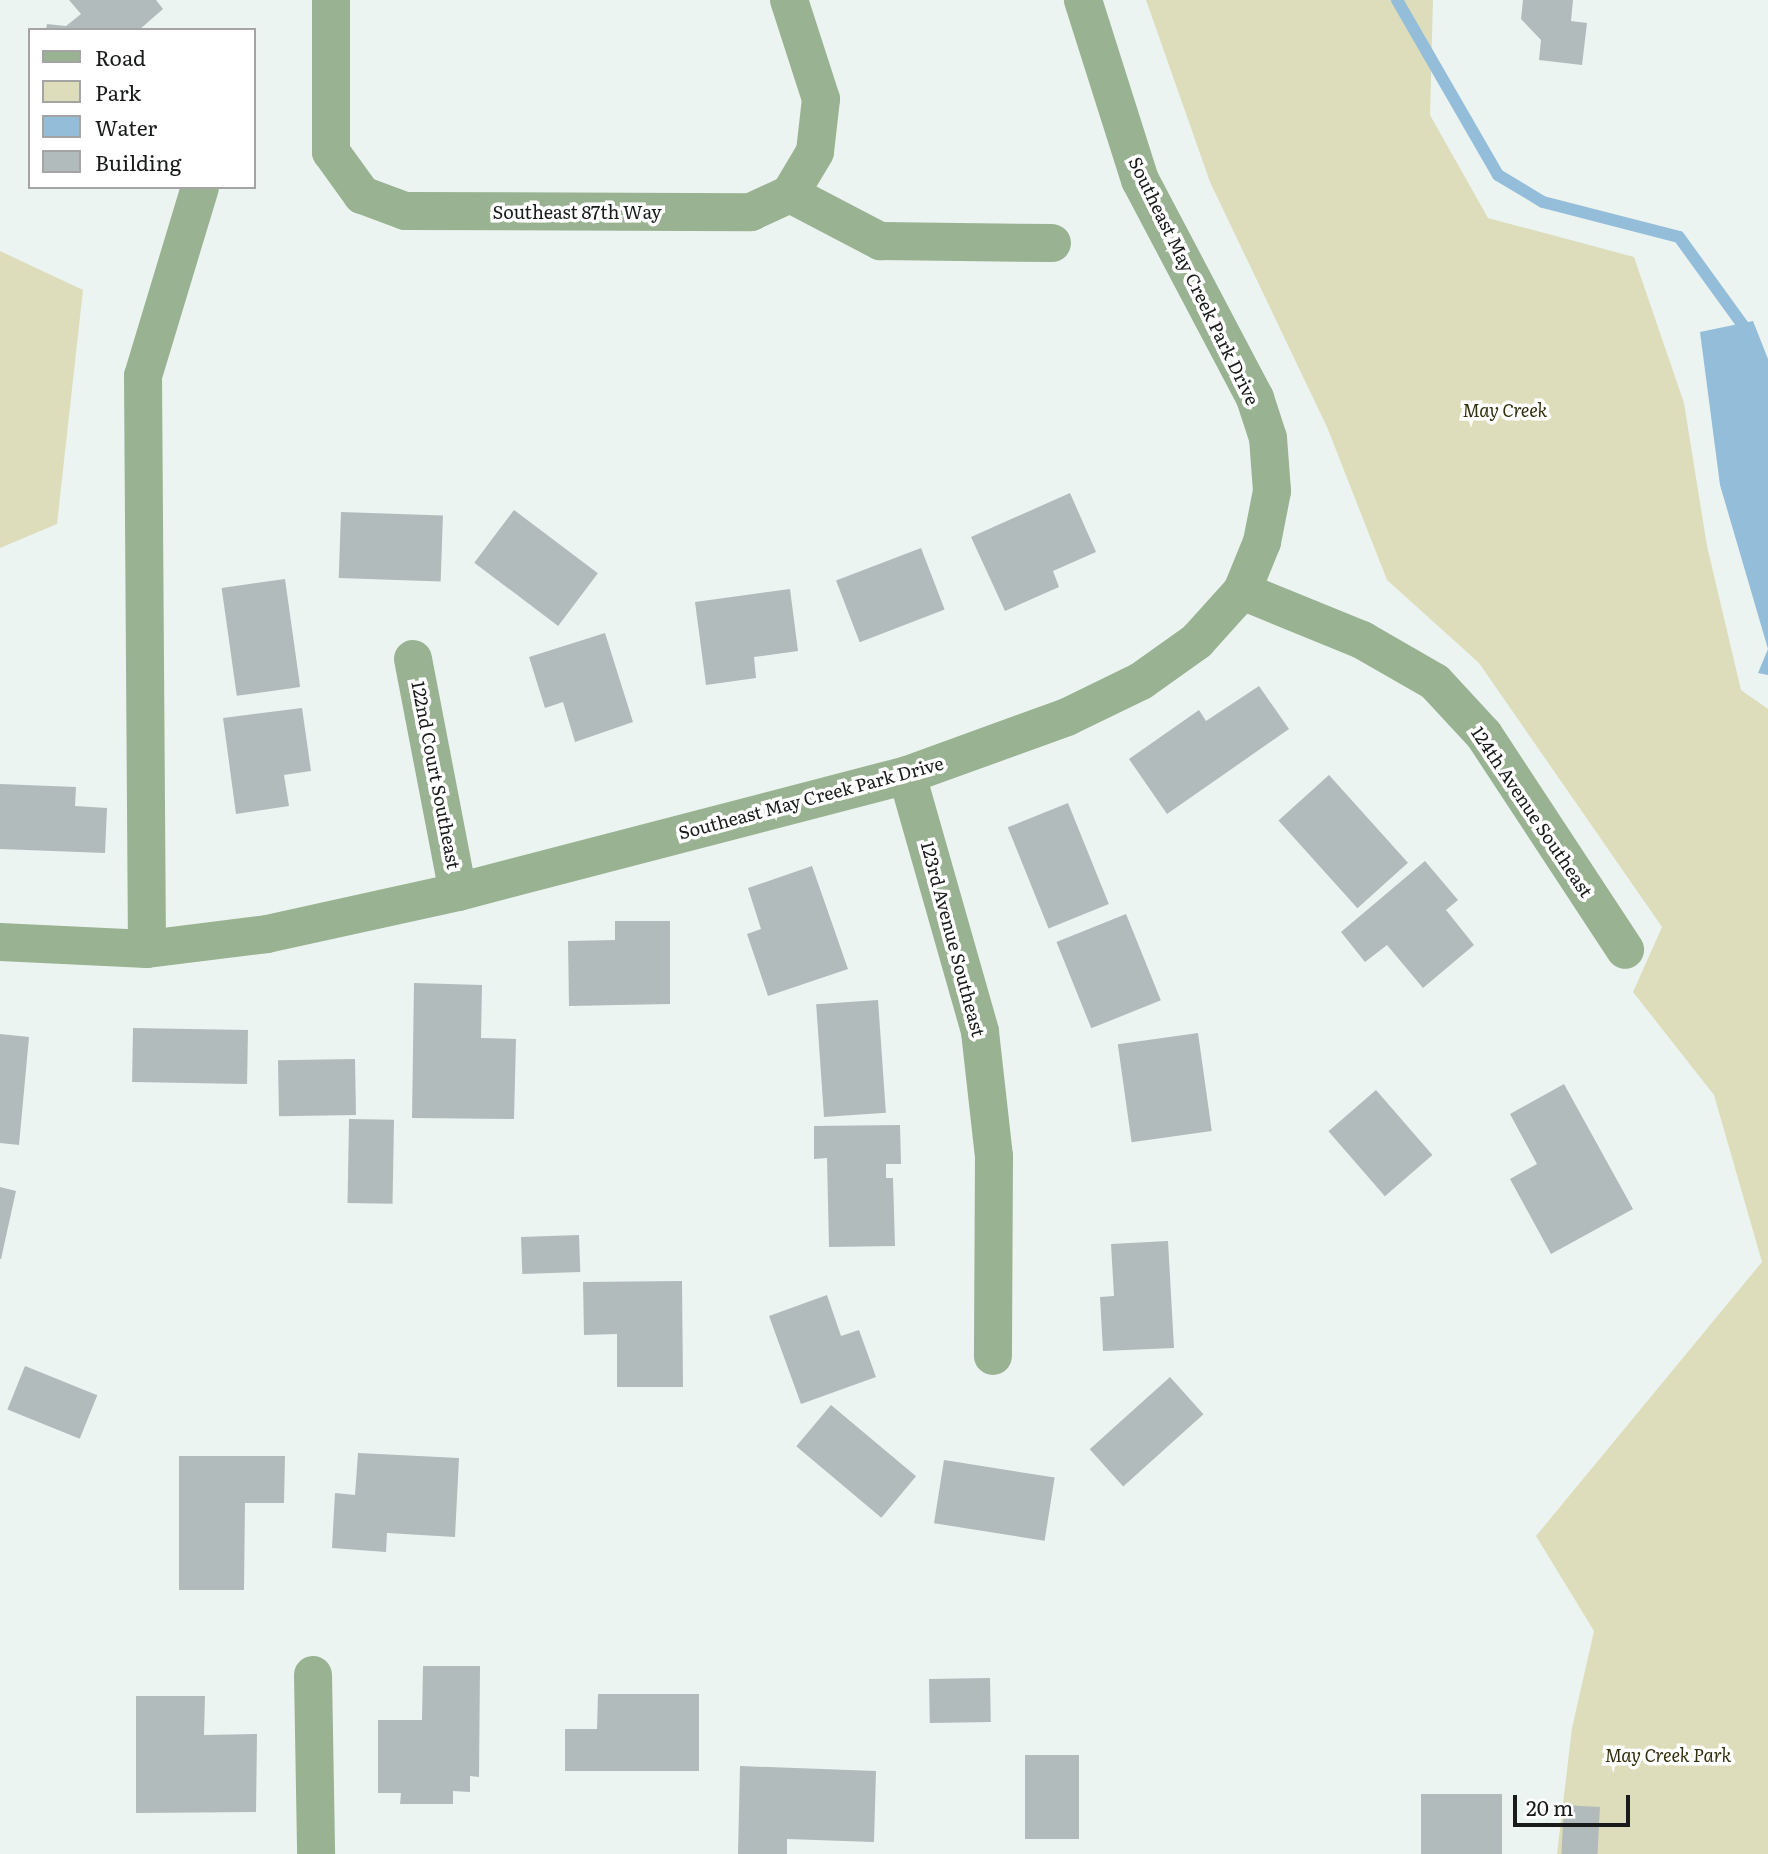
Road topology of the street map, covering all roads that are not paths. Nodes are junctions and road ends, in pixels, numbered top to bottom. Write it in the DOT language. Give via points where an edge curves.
graph roads {
  1 [pos="331,0"];
  2 [pos="789,0"];
  3 [pos="1083,0"];
  4 [pos="199,189"];
  5 [pos="790,194"];
  6 [pos="1052,243"];
  7 [pos="1242,591"];
  8 [pos="413,659"];
  9 [pos="907,775"];
  10 [pos="458,892"];
  11 [pos="0,942"];
  12 [pos="146,949"];
  13 [pos="1625,950"];
  14 [pos="993,1356"];
  15 [pos="313,1675"];
  16 [pos="316,1854"];
  1 -- 5 [label="street, Southeast 87th Way" via="331,152 362,195 405,211 751,212"];
  2 -- 5 [label="street" via="821,99 815,152"];
  3 -- 7 [label="street, Southeast May Creek Park Drive" via="1140,180 1255,398 1268,438 1272,491"];
  4 -- 12 [label="street" via="144,376"];
  5 -- 6 [label="street" via="880,241"];
  7 -- 9 [label="street, Southeast May Creek Park Drive" via="1197,641 1141,681 1067,717"];
  7 -- 13 [label="street, 124th Avenue Southeast" via="1362,640 1435,682 1484,734"];
  8 -- 10 [label="street, 122nd Court Southeast"];
  9 -- 10 [label="street, Southeast May Creek Park Drive"];
  9 -- 14 [label="street, 123rd Avenue Southeast" via="980,1032 994,1156"];
  10 -- 12 [label="street, Southeast May Creek Park Drive" via="267,934"];
  11 -- 12 [label="street, Southeast May Creek Park Drive"];
  15 -- 16 [label="street"];
}
